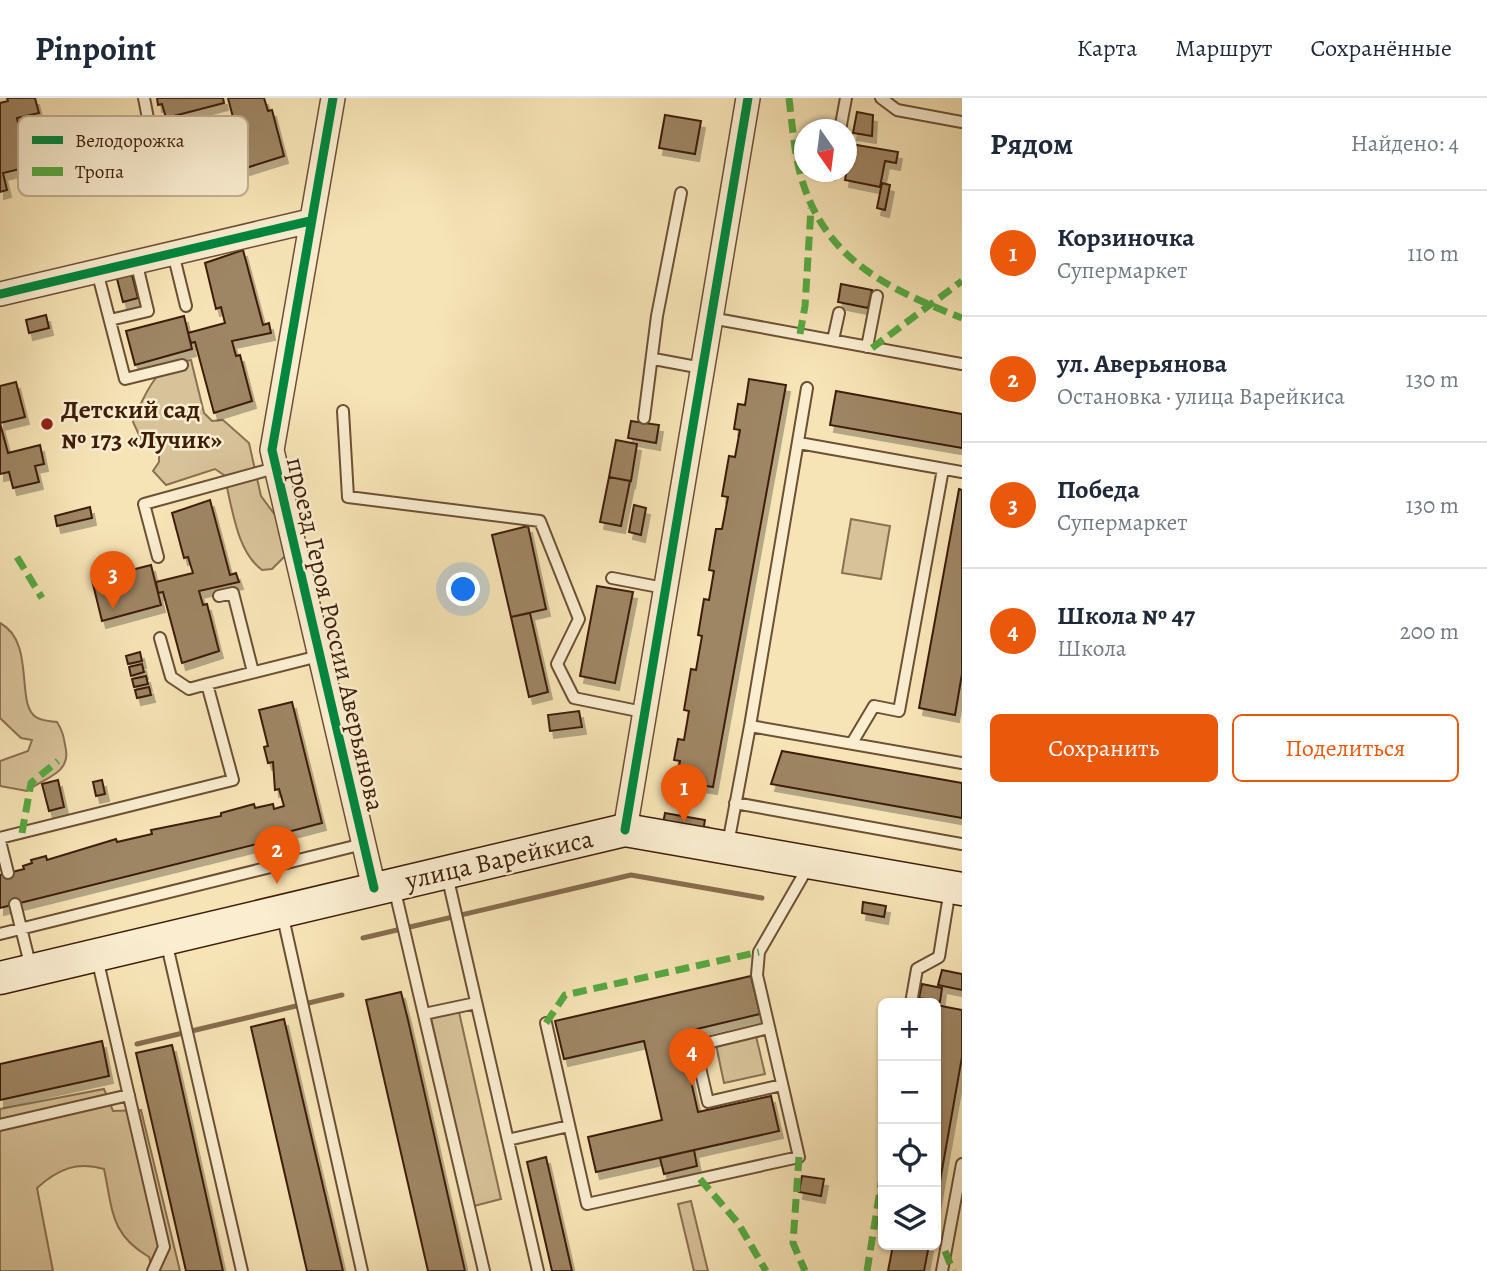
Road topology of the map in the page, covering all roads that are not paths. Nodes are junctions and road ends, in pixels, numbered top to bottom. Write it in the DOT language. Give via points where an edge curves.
graph roads {
  1 [pos="144,98"];
  2 [pos="333,98"];
  3 [pos="748,98"];
  4 [pos="846,98"];
  5 [pos="881,98"];
  6 [pos="148,116"];
  7 [pos="843,119"];
  8 [pos="962,122"];
  9 [pos="681,193"];
  10 [pos="310,221"];
  11 [pos="173,253"];
  12 [pos="136,261"];
  13 [pos="97,271"];
  14 [pos="0,294"];
  15 [pos="877,296"];
  16 [pos="186,306"];
  17 [pos="839,313"];
  18 [pos="711,318"];
  19 [pos="110,320"];
  20 [pos="833,340"];
  21 [pos="867,347"];
  22 [pos="654,359"];
  23 [pos="962,364"];
  24 [pos="182,365"];
  25 [pos="702,368"];
  26 [pos="807,388"];
  27 [pos="343,411"];
  28 [pos="644,418"];
  29 [pos="799,443"];
  30 [pos="275,468"];
  31 [pos="943,469"];
  32 [pos="962,472"];
  33 [pos="158,557"];
  34 [pos="612,578"];
  35 [pos="664,588"];
  36 [pos="219,596"];
  37 [pos="160,638"];
  38 [pos="319,656"];
  39 [pos="253,672"];
  40 [pos="207,684"];
  41 [pos="643,712"];
  42 [pos="750,726"];
  43 [pos="852,743"];
  44 [pos="962,763"];
  45 [pos="735,803"];
  46 [pos="625,830"];
  47 [pos="0,840"];
  48 [pos="363,844"];
  49 [pos="962,844"];
  50 [pos="727,847"];
  51 [pos="811,862"];
  52 [pos="446,872"];
  53 [pos="8,873"];
  54 [pos="384,886"];
  55 [pos="956,888"];
  56 [pos="15,904"];
  57 [pos="282,911"];
  58 [pos="22,929"];
  59 [pos="0,934"];
  60 [pos="165,938"];
  61 [pos="96,955"];
  62 [pos="32,971"];
  63 [pos="0,978"];
  64 [pos="912,998"];
  65 [pos="476,1003"];
  66 [pos="424,1014"];
  67 [pos="546,1023"];
  68 [pos="769,1028"];
  69 [pos="782,1085"];
  70 [pos="129,1096"];
  71 [pos="0,1125"];
  72 [pos="569,1126"];
  73 [pos="508,1140"];
  74 [pos="962,1164"];
  75 [pos="153,1271"];
  76 [pos="242,1271"];
  77 [pos="362,1271"];
  78 [pos="484,1271"];
  79 [pos="538,1271"];
  80 [pos="942,1271"];
  1 -- 6 [label="lane"];
  2 -- 10 [label="street, проезд Героя России Аверьянова"];
  3 -- 18 [label="street"];
  4 -- 7 [label="lane"];
  5 -- 8 [label="lane" via="897,110"];
  9 -- 22 [label="lane" via="657,316"];
  10 -- 11 [label="street"];
  10 -- 30 [label="street, проезд Героя России Аверьянова" via="272,450"];
  11 -- 12 [label="street"];
  11 -- 16 [label="lane"];
  12 -- 13 [label="street"];
  12 -- 19 [label="lane" via="148,311"];
  13 -- 14 [label="street"];
  13 -- 19 [label="lane"];
  15 -- 21 [label="lane"];
  17 -- 20 [label="lane"];
  18 -- 20 [label="lane"];
  18 -- 25 [label="street"];
  19 -- 24 [label="lane" via="125,379"];
  20 -- 21 [label="lane"];
  21 -- 23 [label="lane"];
  22 -- 25 [label="lane"];
  22 -- 28 [label="lane"];
  25 -- 35 [label="street"];
  26 -- 29 [label="lane"];
  27 -- 41 [label="lane" via="348,497 540,521 579,619 557,664 574,698"];
  29 -- 31 [label="lane"];
  29 -- 42 [label="lane"];
  30 -- 33 [label="lane" via="144,504"];
  30 -- 38 [label="street, проезд Героя России Аверьянова"];
  31 -- 32 [label="lane"];
  31 -- 43 [label="lane" via="899,711 874,706"];
  34 -- 35 [label="lane"];
  35 -- 41 [label="street"];
  36 -- 39 [label="lane" via="233,593"];
  37 -- 40 [label="lane" via="171,677 189,689"];
  38 -- 39 [label="lane"];
  38 -- 48 [label="street, проезд Героя России Аверьянова"];
  39 -- 40 [label="lane"];
  40 -- 47 [label="lane" via="233,780"];
  41 -- 46 [label="street"];
  42 -- 43 [label="lane"];
  42 -- 45 [label="lane"];
  43 -- 44 [label="lane"];
  45 -- 49 [label="lane"];
  45 -- 50 [label="lane"];
  46 -- 50 [label="main road, улица Варейкиса"];
  46 -- 52 [label="main road, улица Варейкиса"];
  47 -- 53 [label="lane"];
  48 -- 54 [label="street, проезд Героя России Аверьянова"];
  48 -- 58 [label="lane"];
  50 -- 51 [label="main road, улица Варейкиса"];
  51 -- 55 [label="main road, улица Варейкиса"];
  51 -- 68 [label="lane" via="759,952 757,975"];
  52 -- 54 [label="main road, улица Варейкиса"];
  52 -- 65 [label="lane"];
  54 -- 57 [label="main road, улица Варейкиса"];
  54 -- 66 [label="lane"];
  55 -- 64 [label="lane" via="939,957 917,969"];
  56 -- 58 [label="lane"];
  57 -- 60 [label="main road, улица Варейкиса"];
  57 -- 77 [label="lane"];
  58 -- 59 [label="lane"];
  58 -- 62 [label="lane"];
  60 -- 61 [label="main road, улица Варейкиса"];
  60 -- 76 [label="lane"];
  61 -- 62 [label="main road, улица Варейкиса"];
  61 -- 70 [label="lane"];
  62 -- 63 [label="main road, улица Варейкиса"];
  65 -- 66 [label="lane"];
  65 -- 73 [label="lane"];
  66 -- 78 [label="lane"];
  67 -- 72 [label="lane"];
  68 -- 69 [label="lane"];
  68 -- 69 [label="lane" via="695,1046 700,1068 708,1102"];
  69 -- 72 [label="lane" via="799,1157 587,1204"];
  70 -- 71 [label="lane"];
  70 -- 75 [label="lane" via="164,1247"];
  72 -- 73 [label="lane"];
  73 -- 79 [label="lane"];
  74 -- 80 [label="lane"];
}
